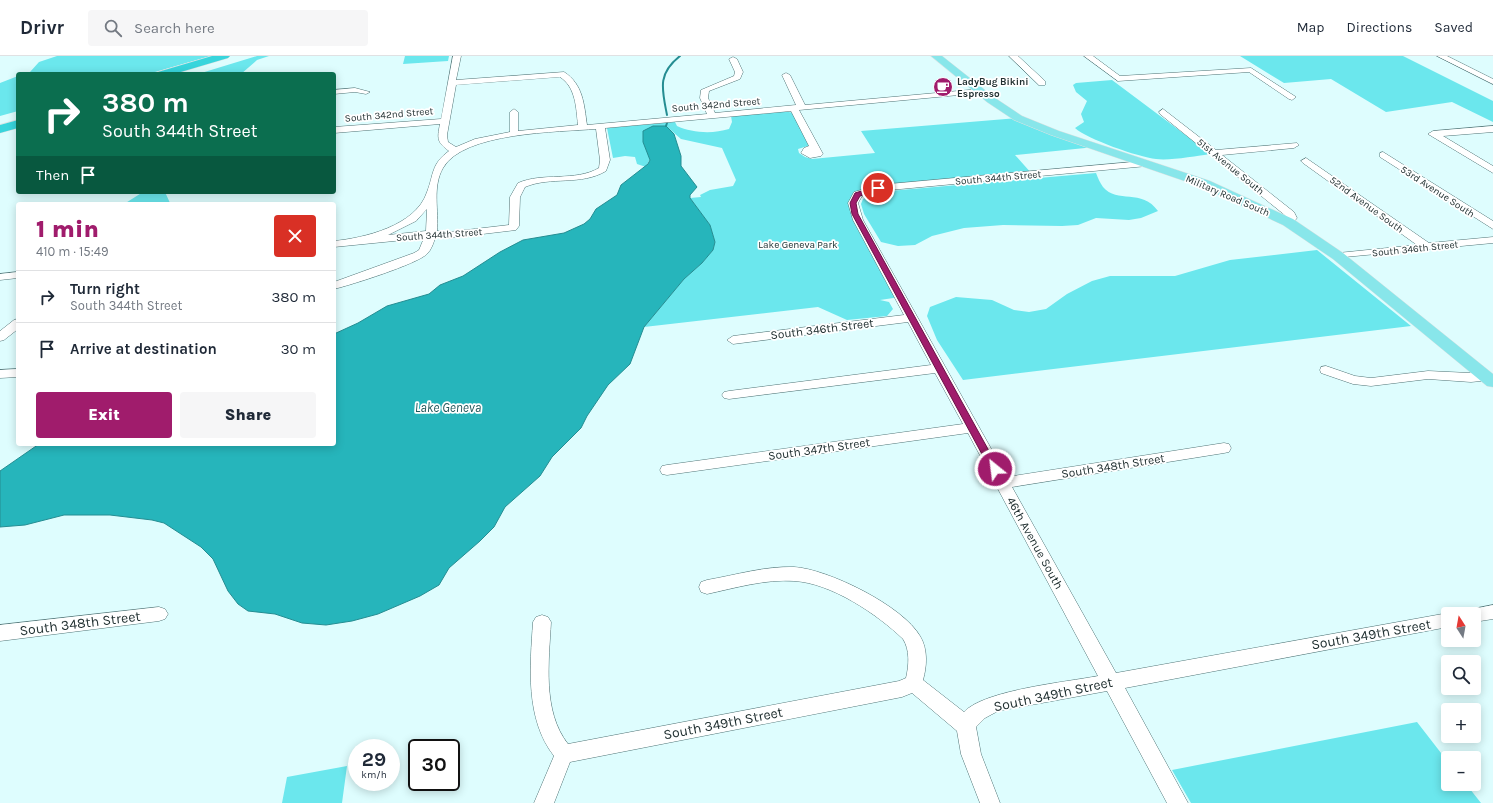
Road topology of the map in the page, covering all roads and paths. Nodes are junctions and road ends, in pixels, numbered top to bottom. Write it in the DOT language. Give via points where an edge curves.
graph roads {
  1 [pos="224,56"];
  2 [pos="238,56"];
  3 [pos="936,56"];
  4 [pos="1013,56"];
  5 [pos="1088,56"];
  6 [pos="1441,56"];
  7 [pos="733,59"];
  8 [pos="456,60"];
  9 [pos="169,72"];
  10 [pos="184,72"];
  11 [pos="786,76"];
  12 [pos="1493,82"];
  13 [pos="451,83"];
  14 [pos="1042,83"];
  15 [pos="980,91"];
  16 [pos="336,92"];
  17 [pos="366,92"];
  18 [pos="1292,97"];
  19 [pos="798,108"];
  20 [pos="514,112"];
  21 [pos="1163,112"];
  22 [pos="16,116"];
  23 [pos="712,116"];
  24 [pos="0,120"];
  25 [pos="445,120"];
  26 [pos="16,123"];
  27 [pos="600,126"];
  28 [pos="583,127"];
  29 [pos="0,128"];
  30 [pos="1493,129"];
  31 [pos="336,130"];
  32 [pos="514,134"];
  33 [pos="1294,145"];
  34 [pos="814,148"];
  35 [pos="456,151"];
  36 [pos="1215,152"];
  37 [pos="1383,155"];
  38 [pos="1306,161"];
  39 [pos="1144,164"];
  40 [pos="1493,170"];
  41 [pos="431,196"];
  42 [pos="855,198"];
  43 [pos="1288,222"];
  44 [pos="1493,226"];
  45 [pos="430,234"];
  46 [pos="362,240"];
  47 [pos="1493,240"];
  48 [pos="336,244"];
  49 [pos="1427,247"];
  50 [pos="1338,256"];
  51 [pos="16,275"];
  52 [pos="0,277"];
  53 [pos="336,285"];
  54 [pos="911,318"];
  55 [pos="16,325"];
  56 [pos="0,337"];
  57 [pos="733,340"];
  58 [pos="939,368"];
  59 [pos="1326,370"];
  60 [pos="16,373"];
  61 [pos="0,374"];
  62 [pos="1490,379"];
  63 [pos="729,395"];
  64 [pos="972,428"];
  65 [pos="1224,448"];
  66 [pos="667,470"];
  67 [pos="1002,483"];
  68 [pos="707,587"];
  69 [pos="1493,612"];
  70 [pos="159,614"];
  71 [pos="1481,614"];
  72 [pos="1441,621"];
  73 [pos="542,622"];
  74 [pos="0,632"];
  75 [pos="1111,681"];
  76 [pos="913,683"];
  77 [pos="966,726"];
  78 [pos="564,754"];
  79 [pos="544,803"];
  80 [pos="990,803"];
  81 [pos="1178,803"];
  1 -- 9 [label="highway"];
  2 -- 10 [label="highway"];
  3 -- 15 [label="main road, Military Road South"];
  4 -- 14 [label="street"];
  5 -- 18 [label="street" via="1118,79 1251,70"];
  6 -- 12 [label="street"];
  7 -- 23 [label="street" via="739,75 705,90 704,94"];
  8 -- 13 [label="street"];
  11 -- 19 [label="street"];
  13 -- 25 [label="street"];
  13 -- 28 [label="street" via="561,74 566,76 578,93"];
  15 -- 19 [label="street, South 342nd Street"];
  15 -- 39 [label="main road, Military Road South" via="1009,112 1030,123"];
  16 -- 17 [label="street"];
  19 -- 23 [label="street, South 342nd Street"];
  19 -- 34 [label="street"];
  20 -- 32 [label="street"];
  21 -- 36 [label="street, 51st Avenue South"];
  22 -- 24 [label="highway"];
  23 -- 27 [label="street, South 342nd Street"];
  25 -- 31 [label="street, South 342nd Street"];
  25 -- 35 [label="street" via="443,141"];
  26 -- 29 [label="highway"];
  27 -- 28 [label="street, South 342nd Street"];
  27 -- 45 [label="street, South 344th Street" via="605,163 602,171 522,184 517,188 512,228 450,235"];
  28 -- 32 [label="street, South 342nd Street"];
  30 -- 40 [label="street" via="1434,134"];
  32 -- 35 [label="street, South 342nd Street" via="488,139"];
  33 -- 36 [label="street"];
  35 -- 41 [label="street" via="438,167"];
  36 -- 43 [label="street, 51st Avenue South" via="1290,214 1292,218"];
  37 -- 44 [label="street, 53rd Avenue South"];
  38 -- 49 [label="street, 52nd Avenue South"];
  39 -- 42 [label="street, South 344th Street" via="878,188 864,191"];
  39 -- 43 [label="main road, Military Road South" via="1206,184"];
  41 -- 45 [label="street"];
  41 -- 46 [label="street" via="407,222"];
  42 -- 54 [label="street, 46th Avenue South" via="853,208 858,220"];
  43 -- 50 [label="main road, Military Road South"];
  45 -- 46 [label="street, South 344th Street"];
  45 -- 53 [label="street" via="428,245 419,256"];
  46 -- 48 [label="street"];
  47 -- 49 [label="street, South 346th Street"];
  49 -- 50 [label="street, South 346th Street"];
  50 -- 62 [label="main road, Military Road South"];
  51 -- 52 [label="street"];
  54 -- 57 [label="street, South 346th Street"];
  54 -- 58 [label="street, 46th Avenue South"];
  55 -- 56 [label="street"];
  58 -- 63 [label="street"];
  58 -- 64 [label="street, 46th Avenue South"];
  59 -- 62 [label="street" via="1370,382 1427,375"];
  60 -- 61 [label="street"];
  64 -- 66 [label="street, South 347th Street"];
  64 -- 67 [label="street, 46th Avenue South"];
  65 -- 67 [label="street, South 348th Street"];
  67 -- 75 [label="street, 46th Avenue South"];
  68 -- 76 [label="street" via="780,574 827,581 883,613 908,632 914,640 917,658"];
  69 -- 71 [label="street"];
  70 -- 74 [label="street, South 348th Street"];
  72 -- 75 [label="street, South 349th Street"];
  73 -- 78 [label="street" via="541,685 545,715 551,736"];
  75 -- 77 [label="street, South 349th Street" via="996,703 975,713"];
  75 -- 81 [label="street, 46th Avenue South"];
  76 -- 77 [label="street"];
  76 -- 78 [label="street, South 349th Street" via="902,689"];
  77 -- 80 [label="street" via="971,754"];
  78 -- 79 [label="street"];
}
